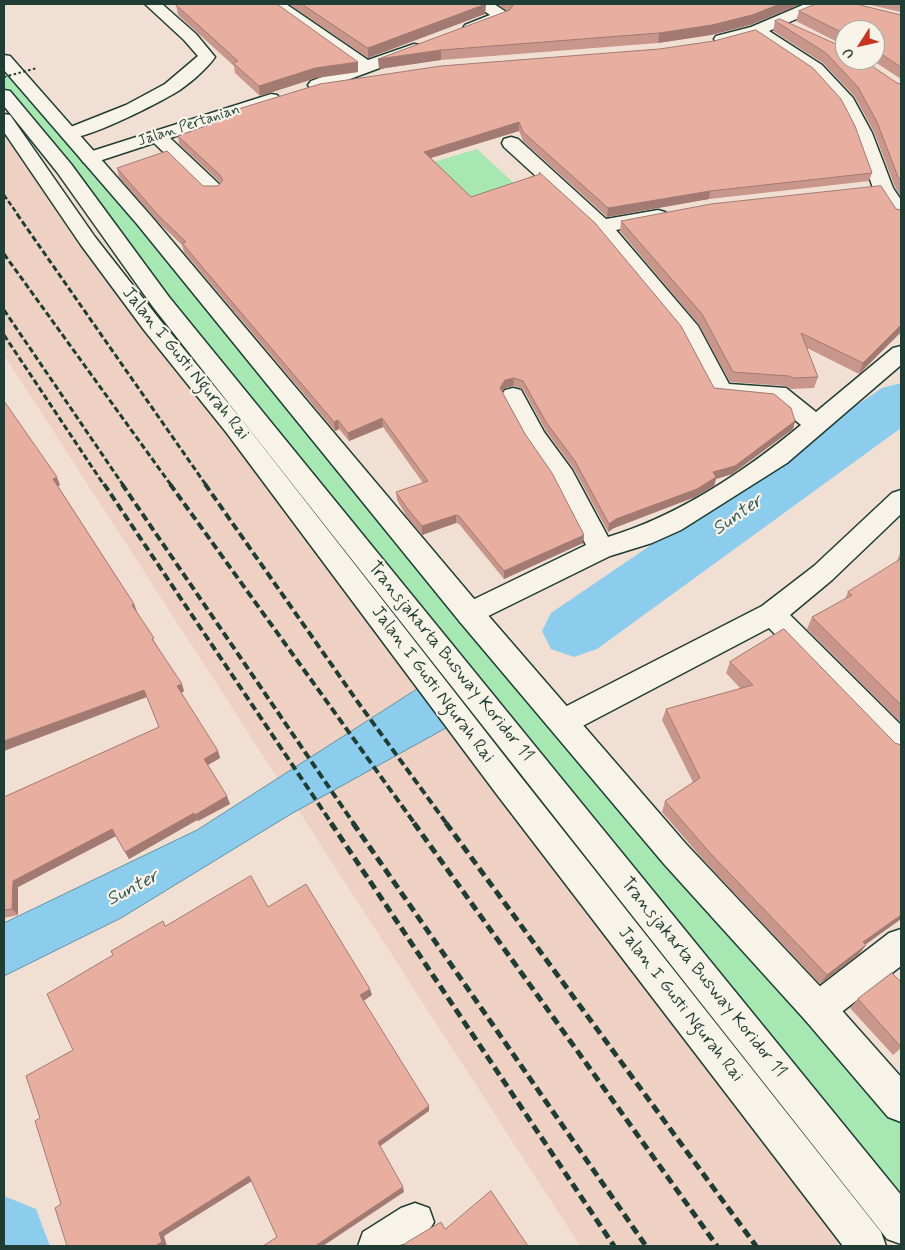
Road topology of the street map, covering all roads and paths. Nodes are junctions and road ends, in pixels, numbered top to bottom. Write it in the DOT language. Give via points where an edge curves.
graph roads {
  1 [pos="153,4"];
  2 [pos="276,4"];
  3 [pos="482,4"];
  4 [pos="818,4"];
  5 [pos="779,21"];
  6 [pos="796,29"];
  7 [pos="757,30"];
  8 [pos="456,34"];
  9 [pos="703,43"];
  10 [pos="429,44"];
  11 [pos="4,60"];
  12 [pos="366,67"];
  13 [pos="37,68"];
  14 [pos="393,74"];
  15 [pos="4,77"];
  16 [pos="317,85"];
  17 [pos="4,95"];
  18 [pos="4,119"];
  19 [pos="69,134"];
  20 [pos="157,136"];
  21 [pos="511,143"];
  22 [pos="90,158"];
  23 [pos="883,188"];
  24 [pos="213,189"];
  25 [pos="863,190"];
  26 [pos="680,212"];
  27 [pos="901,214"];
  28 [pos="602,226"];
  29 [pos="901,353"];
  30 [pos="513,396"];
  31 [pos="816,425"];
  32 [pos="901,499"];
  33 [pos="601,549"];
  34 [pos="470,614"];
  35 [pos="772,614"];
  36 [pos="405,627"];
  37 [pos="563,722"];
  38 [pos="901,744"];
  39 [pos="517,770"];
  40 [pos="901,945"];
  41 [pos="818,1009"];
  42 [pos="901,1104"];
  43 [pos="414,1222"];
  44 [pos="901,1225"];
  45 [pos="377,1246"];
  46 [pos="867,1246"];
  1 -- 19 [label="street, Jalan Pertanian" via="207,57 171,88 132,109"];
  2 -- 12 [label="street"];
  3 -- 8 [label="street" via="503,16"];
  4 -- 5 [label="street"];
  5 -- 6 [label="street"];
  5 -- 7 [label="street"];
  7 -- 9 [label="street"];
  7 -- 23 [label="street" via="816,69 847,102 863,133"];
  10 -- 12 [label="street"];
  11 -- 19 [label="street"];
  12 -- 16 [label="street"];
  13 -- 15 [label="path, bridge"];
  14 -- 16 [label="street, Jalan Pertanian"];
  16 -- 20 [label="street, Jalan Pertanian"];
  17 -- 36 [label="street, Transjakarta Busway Koridor 11" via="64,168"];
  18 -- 36 [label="street, Jalan I Gusti Ngurah Rai" via="88,241"];
  19 -- 22 [label="street"];
  20 -- 22 [label="street, Jalan Pertanian"];
  20 -- 24 [label="street"];
  21 -- 28 [label="street"];
  22 -- 34 [label="street"];
  23 -- 25 [label="street"];
  23 -- 27 [label="street"];
  26 -- 28 [label="street"];
  28 -- 31 [label="street" via="690,331 722,391 778,393"];
  29 -- 31 [label="street"];
  30 -- 33 [label="street" via="534,436 562,476"];
  31 -- 33 [label="street" via="778,457 672,523 644,536"];
  32 -- 35 [label="street" via="823,573"];
  33 -- 34 [label="street"];
  34 -- 37 [label="street"];
  35 -- 37 [label="street"];
  35 -- 38 [label="street"];
  36 -- 39 [label="street, Jalan I Gusti Ngurah Rai"];
  37 -- 41 [label="street" via="675,854"];
  39 -- 44 [label="street, Transjakarta Busway Koridor 11"];
  39 -- 46 [label="street, Jalan I Gusti Ngurah Rai"];
  40 -- 41 [label="street"];
  41 -- 42 [label="street"];
  43 -- 45 [label="street"];
}
